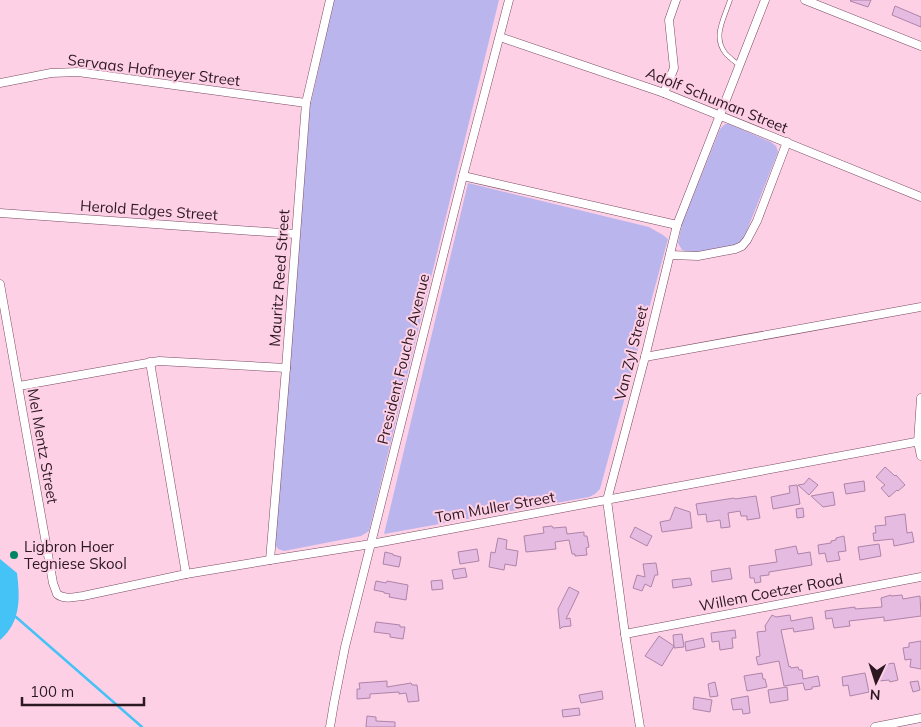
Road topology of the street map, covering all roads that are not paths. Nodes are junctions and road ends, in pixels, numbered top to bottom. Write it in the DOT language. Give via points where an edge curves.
graph roads {
  1 [pos="330,0"];
  2 [pos="509,0"];
  3 [pos="676,0"];
  4 [pos="730,0"];
  5 [pos="765,0"];
  6 [pos="805,0"];
  7 [pos="500,37"];
  8 [pos="921,46"];
  9 [pos="739,65"];
  10 [pos="0,83"];
  11 [pos="664,93"];
  12 [pos="306,103"];
  13 [pos="721,116"];
  14 [pos="787,142"];
  15 [pos="463,176"];
  16 [pos="921,197"];
  17 [pos="0,214"];
  18 [pos="677,225"];
  19 [pos="296,234"];
  20 [pos="670,255"];
  21 [pos="0,284"];
  22 [pos="921,307"];
  23 [pos="644,357"];
  24 [pos="150,362"];
  25 [pos="286,368"];
  26 [pos="19,386"];
  27 [pos="921,398"];
  28 [pos="920,442"];
  29 [pos="921,456"];
  30 [pos="607,500"];
  31 [pos="371,544"];
  32 [pos="270,560"];
  33 [pos="186,574"];
  34 [pos="921,577"];
  35 [pos="74,598"];
  36 [pos="625,634"];
  37 [pos="921,718"];
  38 [pos="330,727"];
  39 [pos="640,727"];
  40 [pos="875,727"];
  1 -- 12 [label="street, Mauritz Reed Street"];
  2 -- 7 [label="street, President Fouche Avenue"];
  3 -- 11 [label="street" via="669,20 674,68"];
  4 -- 9 [label="lane" via="719,41 727,55"];
  5 -- 9 [label="street, Van Zyl Street"];
  6 -- 8 [label="street"];
  7 -- 11 [label="street, Adolf Schuman Street"];
  7 -- 15 [label="street, President Fouche Avenue"];
  9 -- 13 [label="street, Van Zyl Street"];
  10 -- 12 [label="street, Servaas Hofmeyer Street" via="51,73 78,72"];
  11 -- 13 [label="street, Adolf Schuman Street"];
  12 -- 19 [label="street, Mauritz Reed Street"];
  13 -- 14 [label="street, Adolf Schuman Street"];
  13 -- 18 [label="street, Van Zyl Street"];
  14 -- 16 [label="street, Adolf Schuman Street"];
  14 -- 20 [label="street" via="757,221 742,246 698,256"];
  15 -- 18 [label="street"];
  15 -- 31 [label="street, President Fouche Avenue"];
  17 -- 19 [label="street, Herold Edges Street"];
  18 -- 20 [label="street, Van Zyl Street"];
  19 -- 25 [label="street, Mauritz Reed Street"];
  20 -- 23 [label="street, Van Zyl Street"];
  21 -- 26 [label="street, Mel Mentz Street"];
  22 -- 23 [label="street"];
  23 -- 30 [label="street, Van Zyl Street"];
  24 -- 25 [label="street"];
  24 -- 26 [label="street"];
  24 -- 33 [label="street"];
  25 -- 32 [label="street, Mauritz Reed Street"];
  26 -- 35 [label="street, Mel Mentz Street" via="55,592 62,597"];
  27 -- 28 [label="street"];
  28 -- 29 [label="street"];
  28 -- 30 [label="street, Tom Muller Street"];
  30 -- 31 [label="street, Tom Muller Street"];
  30 -- 36 [label="street, Van Zyl Street"];
  31 -- 32 [label="street, Tom Muller Street"];
  31 -- 38 [label="street, President Fouche Avenue" via="345,647"];
  32 -- 33 [label="street, Tom Muller Street"];
  33 -- 35 [label="street, Tom Muller Street"];
  34 -- 36 [label="street, Willem Coetzer Road"];
  36 -- 39 [label="street, Van Zyl Street"];
  37 -- 40 [label="street"];
}
